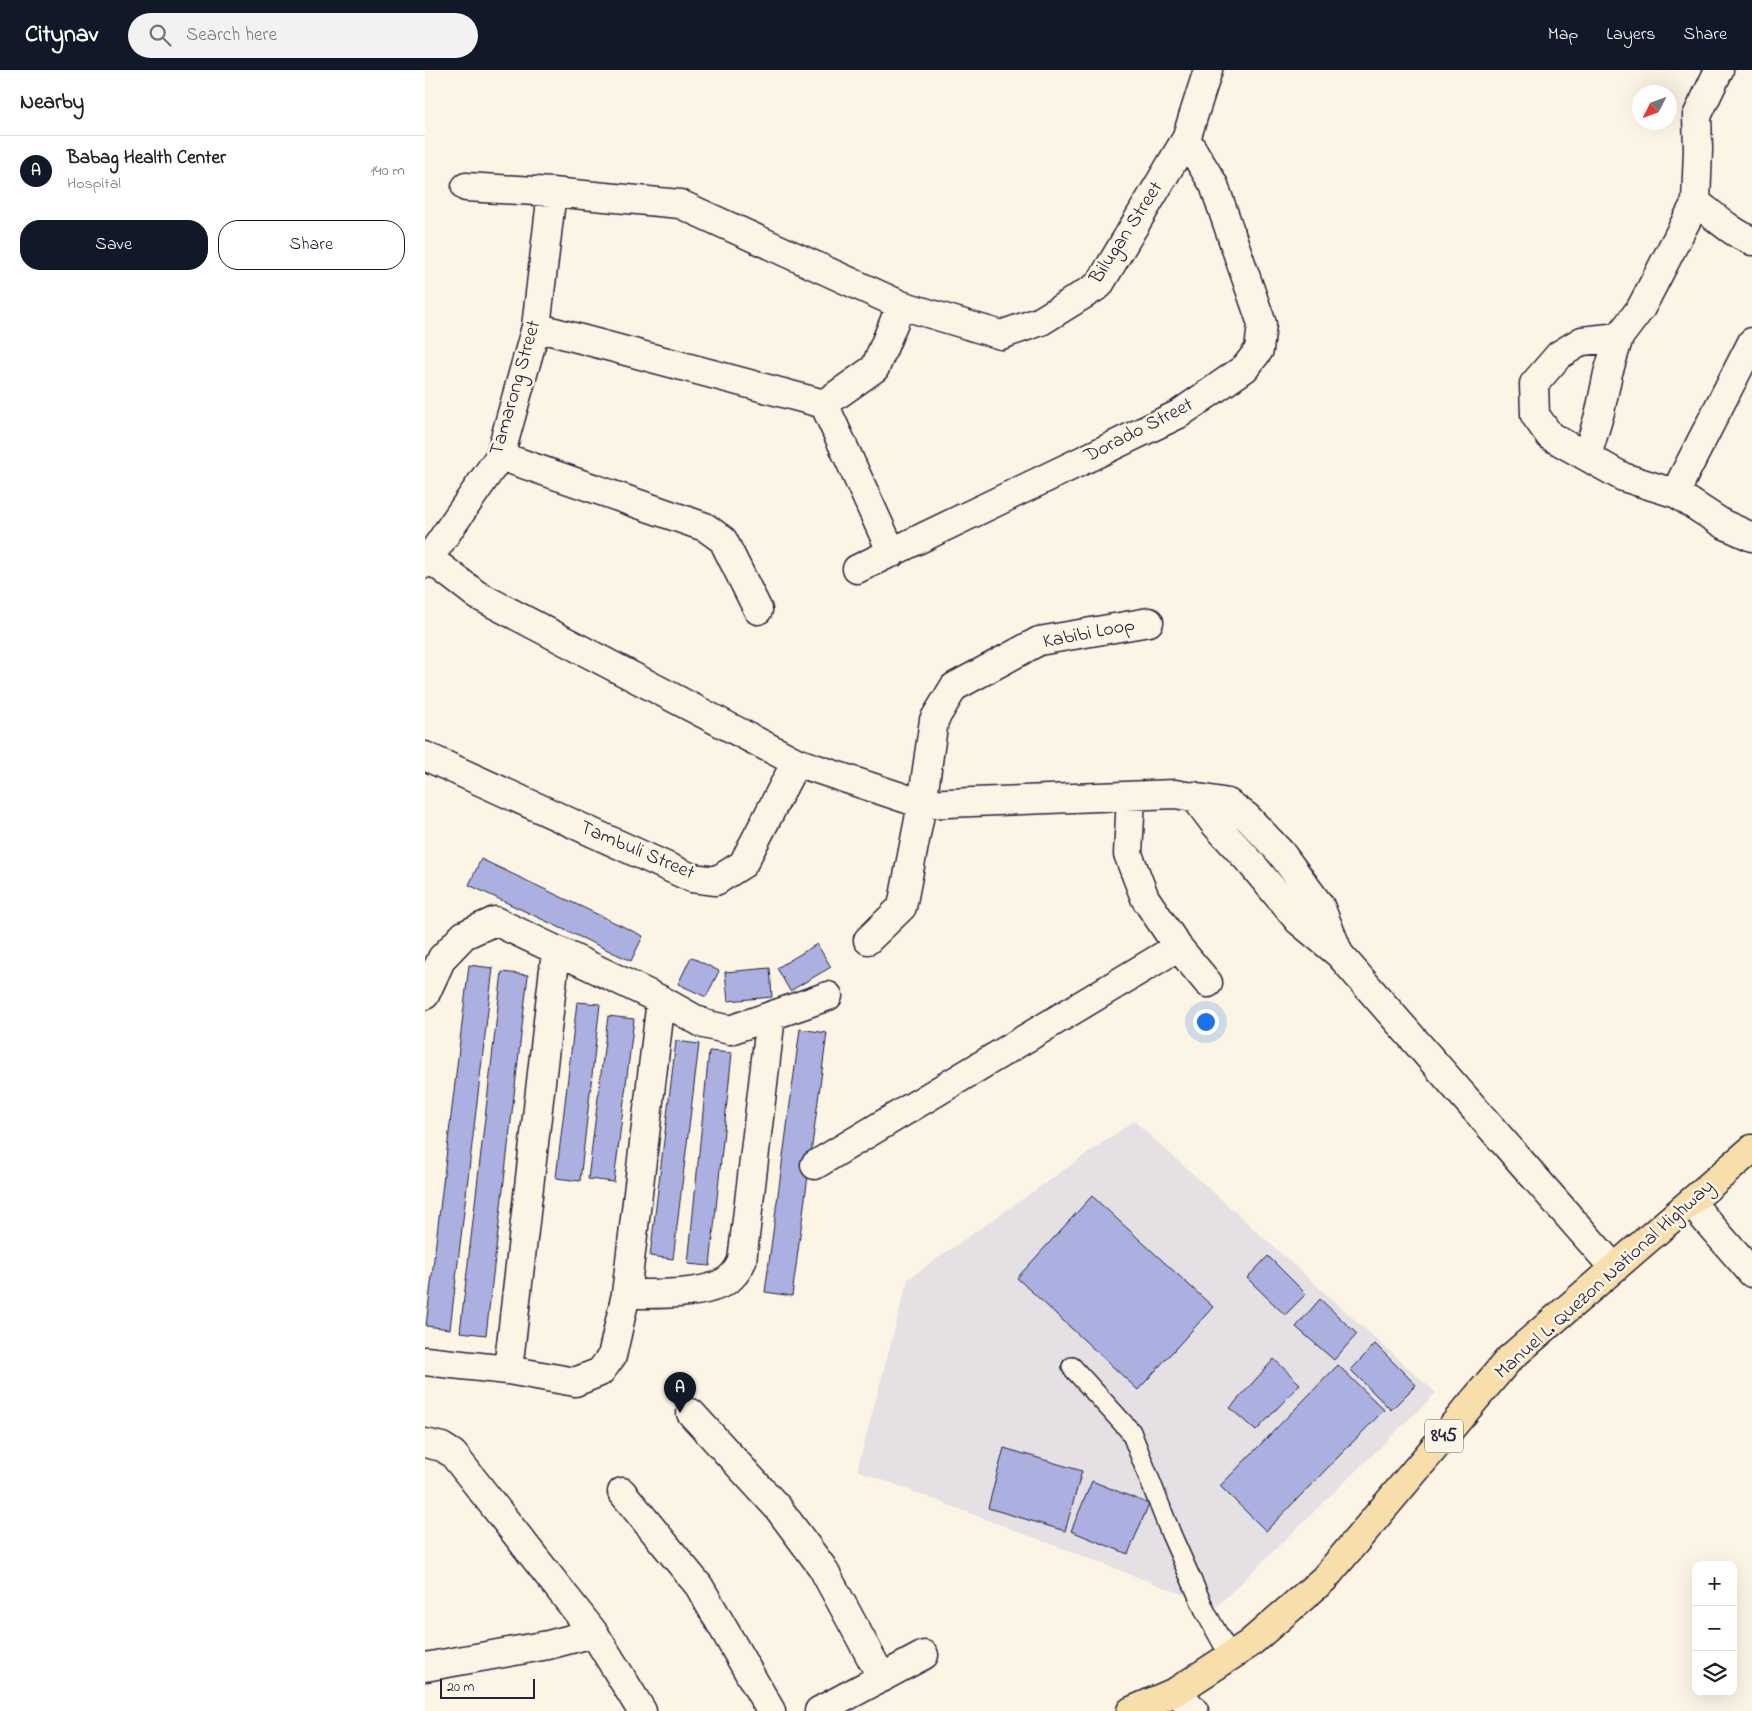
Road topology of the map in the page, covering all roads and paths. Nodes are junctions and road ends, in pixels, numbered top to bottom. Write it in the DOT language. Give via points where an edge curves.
graph roads {
  1 [pos="1208,70"];
  2 [pos="1719,70"];
  3 [pos="1186,139"];
  4 [pos="467,188"];
  5 [pos="552,192"];
  6 [pos="1696,202"];
  7 [pos="1752,242"];
  8 [pos="901,305"];
  9 [pos="537,326"];
  10 [pos="1619,336"];
  11 [pos="1752,342"];
  12 [pos="824,404"];
  13 [pos="500,456"];
  14 [pos="1587,456"];
  15 [pos="1677,494"];
  16 [pos="1752,537"];
  17 [pos="892,553"];
  18 [pos="426,559"];
  19 [pos="857,569"];
  20 [pos="758,610"];
  21 [pos="1149,622"];
  22 [pos="425,756"];
  23 [pos="796,762"];
  24 [pos="1131,797"];
  25 [pos="922,804"];
  26 [pos="868,940"];
  27 [pos="1178,947"];
  28 [pos="556,950"];
  29 [pos="1208,983"];
  30 [pos="425,996"];
  31 [pos="828,996"];
  32 [pos="661,1000"];
  33 [pos="771,1016"];
  34 [pos="1752,1150"];
  35 [pos="815,1165"];
  36 [pos="1691,1203"];
  37 [pos="1614,1268"];
  38 [pos="1752,1273"];
  39 [pos="626,1294"];
  40 [pos="425,1361"];
  41 [pos="1072,1367"];
  42 [pos="508,1370"];
  43 [pos="691,1413"];
  44 [pos="425,1443"];
  45 [pos="622,1492"];
  46 [pos="594,1633"];
  47 [pos="924,1655"];
  48 [pos="1230,1656"];
  49 [pos="425,1667"];
  50 [pos="882,1678"];
  51 [pos="1186,1701"];
  52 [pos="642,1711"];
  53 [pos="771,1711"];
  54 [pos="819,1711"];
  55 [pos="1131,1711"];
  1 -- 3 [label="street, Bilugan Street"];
  2 -- 6 [label="street" via="1697,116"];
  3 -- 8 [label="street, Bilugan Street" via="1099,285 1041,321 1001,335"];
  3 -- 17 [label="street, Dorado Street" via="1214,185 1262,324 1259,350 1245,368 1179,414"];
  4 -- 5 [label="street, Bilugan Street"];
  5 -- 8 [label="street, Bilugan Street" via="680,204"];
  5 -- 9 [label="street, Tamarong Street"];
  6 -- 7 [label="street" via="1735,234"];
  6 -- 10 [label="street" via="1641,308"];
  8 -- 12 [label="street" via="875,368"];
  9 -- 12 [label="street"];
  9 -- 13 [label="street, Tamarong Street"];
  10 -- 14 [label="street"];
  10 -- 14 [label="street" via="1582,341 1559,355 1533,384 1535,415 1550,436"];
  11 -- 15 [label="street"];
  12 -- 17 [label="street"];
  13 -- 18 [label="street, Tamarong Street"];
  13 -- 20 [label="street" via="705,527 723,540"];
  14 -- 15 [label="street" via="1623,477"];
  15 -- 16 [label="street" via="1723,524"];
  17 -- 19 [label="street, Dorado Street"];
  18 -- 23 [label="street" via="477,595"];
  21 -- 25 [label="street, Kabibi Loop" via="1039,641 954,687 934,720"];
  22 -- 23 [label="street, Tambuli Street" via="692,878 716,881 743,864"];
  23 -- 25 [label="street"];
  24 -- 25 [label="street"];
  24 -- 27 [label="street" via="1128,854 1145,898"];
  24 -- 37 [label="street" via="1194,796 1299,921 1339,954"];
  25 -- 26 [label="street, Kabibi Loop" via="903,907"];
  27 -- 29 [label="street"];
  27 -- 35 [label="street"];
  28 -- 30 [label="street" via="495,920 464,935 442,958"];
  28 -- 32 [label="street"];
  28 -- 42 [label="street"];
  31 -- 33 [label="street"];
  32 -- 33 [label="street" via="704,1024 730,1030"];
  32 -- 39 [label="street"];
  33 -- 39 [label="street" via="742,1261 734,1276 718,1285 677,1294"];
  34 -- 36 [label="main road, Manuel L. Quezon National Highway / 845"];
  36 -- 37 [label="main road, Manuel L. Quezon National Highway / 845"];
  36 -- 38 [label="street"];
  37 -- 48 [label="main road, Manuel L. Quezon National Highway / 845" via="1509,1359 1325,1579 1249,1644"];
  39 -- 42 [label="street" via="612,1356 601,1372 575,1382"];
  40 -- 42 [label="street"];
  41 -- 48 [label="lane" via="1131,1432 1171,1534 1206,1613"];
  43 -- 50 [label="street" via="777,1508 822,1567"];
  44 -- 46 [label="street" via="453,1454"];
  45 -- 53 [label="street" via="699,1586"];
  46 -- 49 [label="street" via="548,1645"];
  46 -- 52 [label="street"];
  47 -- 50 [label="street"];
  48 -- 51 [label="main road, Manuel L. Quezon National Highway / 845"];
  50 -- 54 [label="street"];
  51 -- 55 [label="main road, Manuel L. Quezon National Highway / 845"];
}
